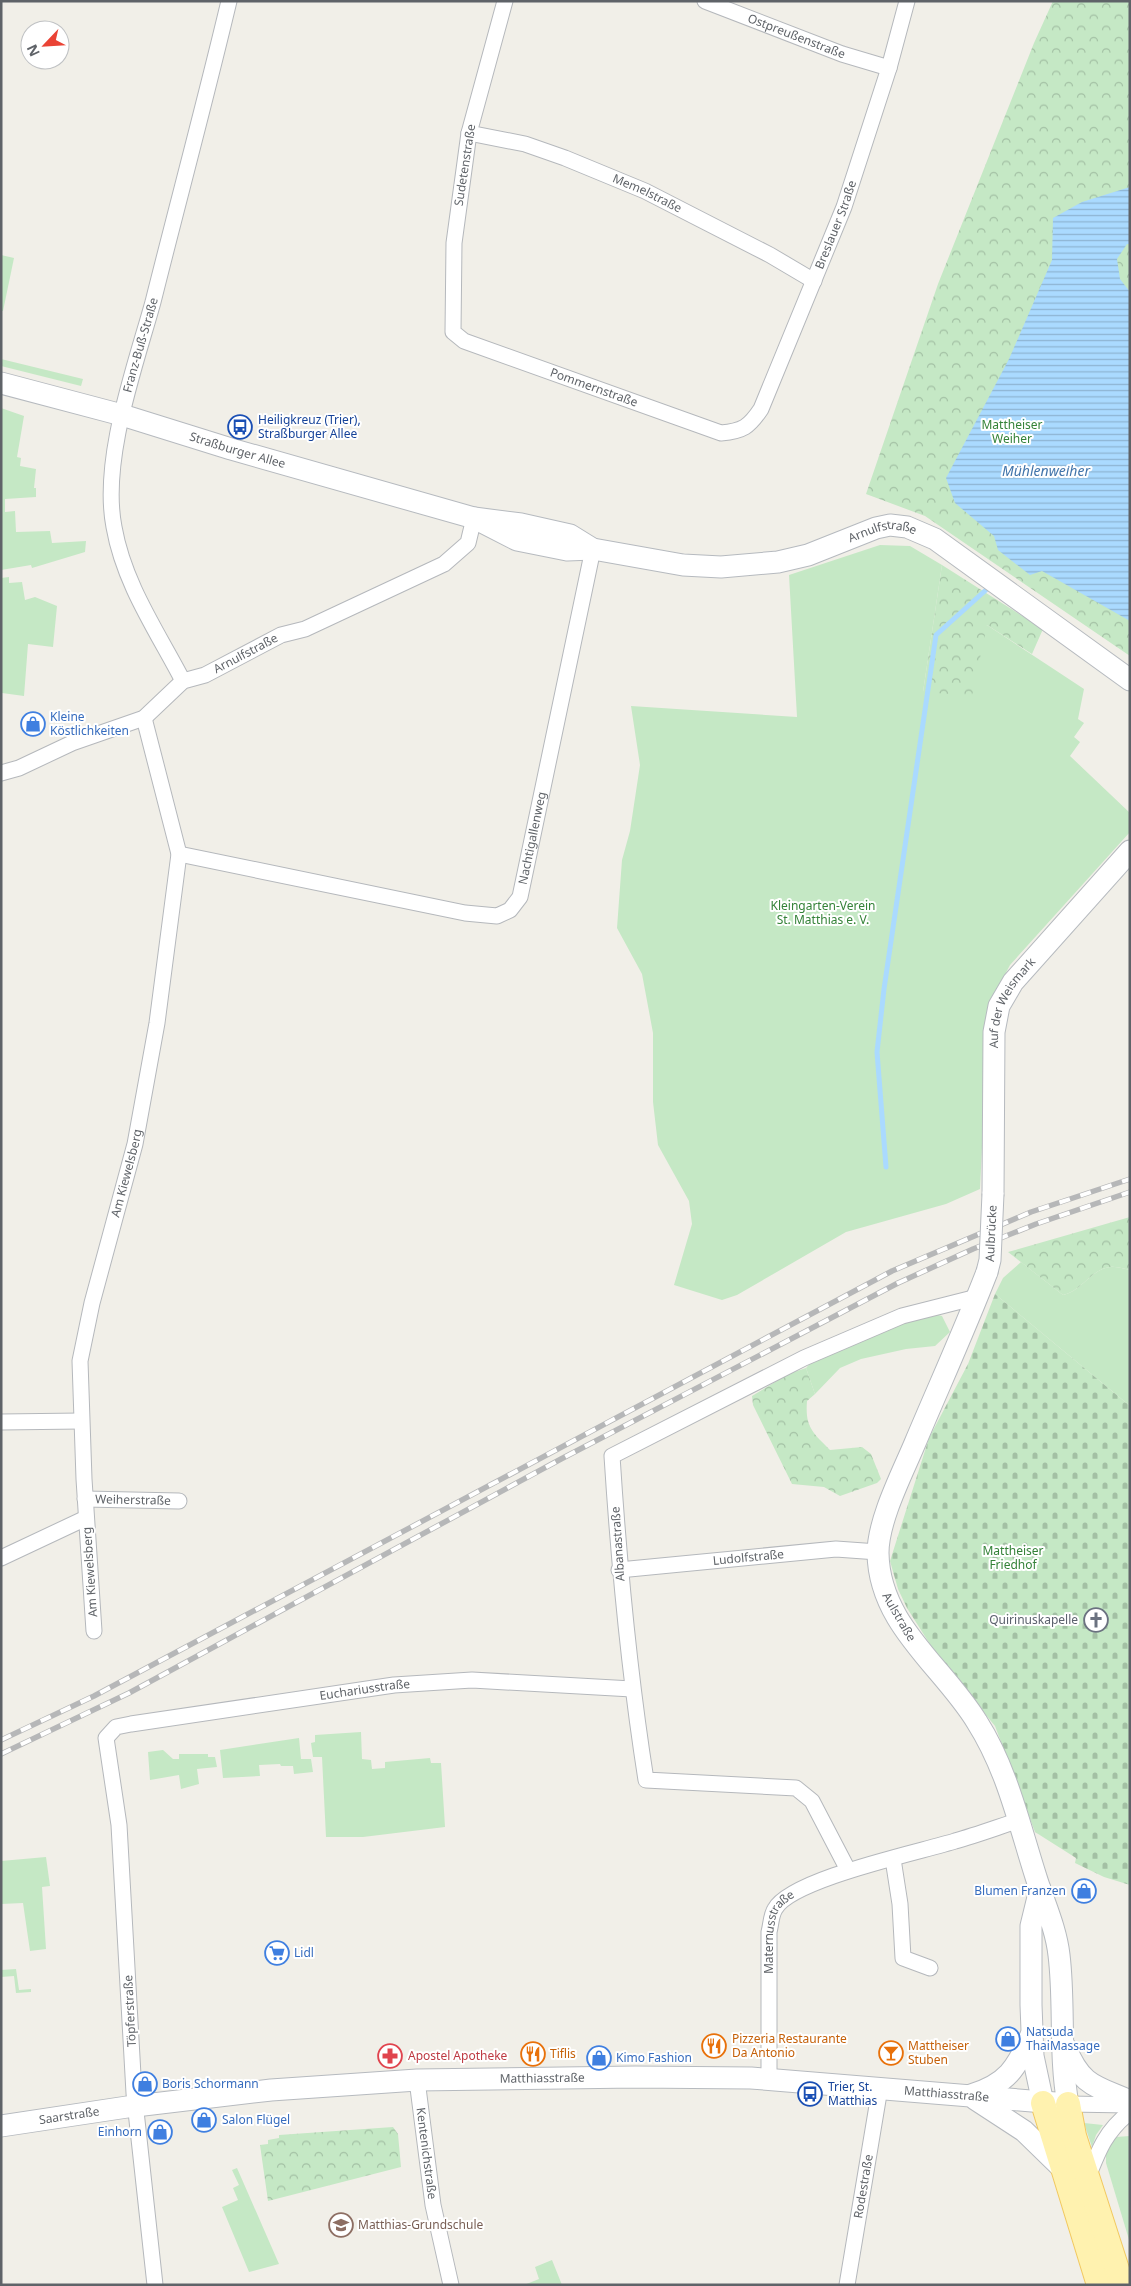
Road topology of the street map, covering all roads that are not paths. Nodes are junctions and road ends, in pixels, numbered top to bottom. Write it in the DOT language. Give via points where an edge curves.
graph roads {
  1 [pos="229,1"];
  2 [pos="506,1"];
  3 [pos="705,1"];
  4 [pos="906,1"];
  5 [pos="889,68"];
  6 [pos="469,133"];
  7 [pos="814,281"];
  8 [pos="453,332"];
  9 [pos="1,383"];
  10 [pos="122,415"];
  11 [pos="737,431"];
  12 [pos="474,518"];
  13 [pos="593,549"];
  14 [pos="1130,680"];
  15 [pos="183,681"];
  16 [pos="144,718"];
  17 [pos="1,773"];
  18 [pos="1130,851"];
  19 [pos="179,854"];
  20 [pos="993,1194"];
  21 [pos="987,1272"];
  22 [pos="977,1297"];
  23 [pos="81,1421"];
  24 [pos="1,1422"];
  25 [pos="85,1500"];
  26 [pos="179,1501"];
  27 [pos="86,1518"];
  28 [pos="878,1552"];
  29 [pos="1,1558"];
  30 [pos="619,1570"];
  31 [pos="94,1632"];
  32 [pos="632,1689"];
  33 [pos="106,1738"];
  34 [pos="1020,1820"];
  35 [pos="892,1859"];
  36 [pos="848,1870"];
  37 [pos="1040,1889"];
  38 [pos="930,1968"];
  39 [pos="1032,2033"];
  40 [pos="1062,2038"];
  41 [pos="769,2079"];
  42 [pos="417,2080"];
  43 [pos="880,2088"];
  44 [pos="971,2096"];
  45 [pos="1043,2103"];
  46 [pos="1130,2103"];
  47 [pos="1068,2104"];
  48 [pos="136,2107"];
  49 [pos="1130,2112"];
  50 [pos="1,2126"];
  51 [pos="1063,2169"];
  52 [pos="1088,2177"];
  53 [pos="155,2285"];
  54 [pos="450,2285"];
  55 [pos="847,2285"];
  56 [pos="1099,2285"];
  57 [pos="1122,2285"];
  1 -- 10 [label="street, Franz-Buß-Straße"];
  2 -- 6 [label="street, Sudetenstraße"];
  3 -- 5 [label="street, Ostpreußenstraße" via="842,54"];
  4 -- 5 [label="street, Breslauer Straße"];
  5 -- 7 [label="street, Breslauer Straße" via="844,207"];
  6 -- 7 [label="street, Memelstraße" via="526,144 645,191"];
  6 -- 8 [label="street, Sudetenstraße" via="454,243"];
  7 -- 11 [label="street, Breslauer Straße" via="761,409 751,424"];
  8 -- 11 [label="street, Pommernstraße" via="464,342 721,434"];
  9 -- 10 [label="street, Straßburger Allee"];
  10 -- 12 [label="street, Straßburger Allee"];
  10 -- 15 [label="street, Franz-Buß-Straße" via="111,494 121,558 138,600"];
  12 -- 13 [label="street, Arnulfstraße" via="570,535"];
  12 -- 15 [label="street, Arnulfstraße" via="468,543 444,564 304,629 281,635 204,675"];
  13 -- 14 [label="street, Arnulfstraße" via="683,565 743,566 808,555 876,528 890,525 907,527 936,539"];
  13 -- 19 [label="street, Nachtigallenweg" via="520,897 510,910 497,916 441,909"];
  15 -- 16 [label="street, Arnulfstraße"];
  16 -- 17 [label="street, Arnulfstraße" via="72,743"];
  16 -- 19 [label="street, Am Kiewelsberg"];
  18 -- 20 [label="street, Auf der Weismark" via="1014,982 999,1006 994,1032"];
  19 -- 23 [label="street, Am Kiewelsberg" via="157,1023 135,1144 92,1303 80,1361"];
  20 -- 21 [label="street, Aulbrücke, bridge"];
  21 -- 22 [label="street, Aulstraße"];
  22 -- 28 [label="street, Aulstraße" via="887,1507"];
  22 -- 30 [label="street, Albanastraße" via="902,1316 804,1358 612,1456"];
  23 -- 24 [label="street"];
  23 -- 25 [label="street, Am Kiewelsberg"];
  25 -- 26 [label="street, Weiherstraße"];
  25 -- 27 [label="street, Am Kiewelsberg"];
  27 -- 29 [label="street"];
  27 -- 31 [label="street, Am Kiewelsberg"];
  28 -- 30 [label="street, Ludolfstraße" via="836,1549"];
  28 -- 34 [label="street, Aulstraße" via="883,1588 903,1628 976,1719 995,1752"];
  30 -- 32 [label="street, Albanastraße"];
  32 -- 33 [label="street, Euchariusstraße" via="472,1680 394,1685 131,1724 116,1727"];
  32 -- 36 [label="street, Albanastraße" via="646,1780 796,1788 812,1801"];
  33 -- 48 [label="street, Töpferstraße" via="119,1825"];
  34 -- 35 [label="street, Maternusstraße"];
  34 -- 37 [label="street, Aulstraße"];
  35 -- 36 [label="street, Maternusstraße"];
  35 -- 38 [label="street" via="900,1904 904,1958"];
  36 -- 41 [label="street, Maternusstraße" via="818,1881 784,1900 775,1909 769,1932"];
  37 -- 39 [label="street, Aulstraße" via="1031,1926"];
  37 -- 40 [label="street, Aulstraße" via="1056,1935 1061,1971"];
  39 -- 44 [label="street" via="1011,2074"];
  39 -- 45 [label="street, Aulstraße" via="1033,2056"];
  40 -- 46 [label="street" via="1072,2064 1086,2080 1101,2091"];
  40 -- 47 [label="street, Aulstraße"];
  41 -- 42 [label="street, Matthiasstraße"];
  41 -- 43 [label="street, Matthiasstraße"];
  42 -- 48 [label="street, Matthiasstraße" via="271,2090"];
  42 -- 54 [label="street, Kentenichstraße" via="433,2205"];
  43 -- 44 [label="street, Matthiasstraße"];
  43 -- 55 [label="street, Rodestraße"];
  44 -- 45 [label="street, Matthiasstraße"];
  44 -- 51 [label="street" via="1024,2132"];
  45 -- 47 [label="street, Matthiasstraße"];
  45 -- 51 [label="main road"];
  46 -- 47 [label="street"];
  47 -- 52 [label="main road" via="1074,2136"];
  48 -- 50 [label="street, Saarstraße"];
  48 -- 53 [label="street, Töpferstraße"];
  49 -- 52 [label="street" via="1114,2124 1100,2145"];
  51 -- 56 [label="main road"];
  52 -- 57 [label="main road"];
}
